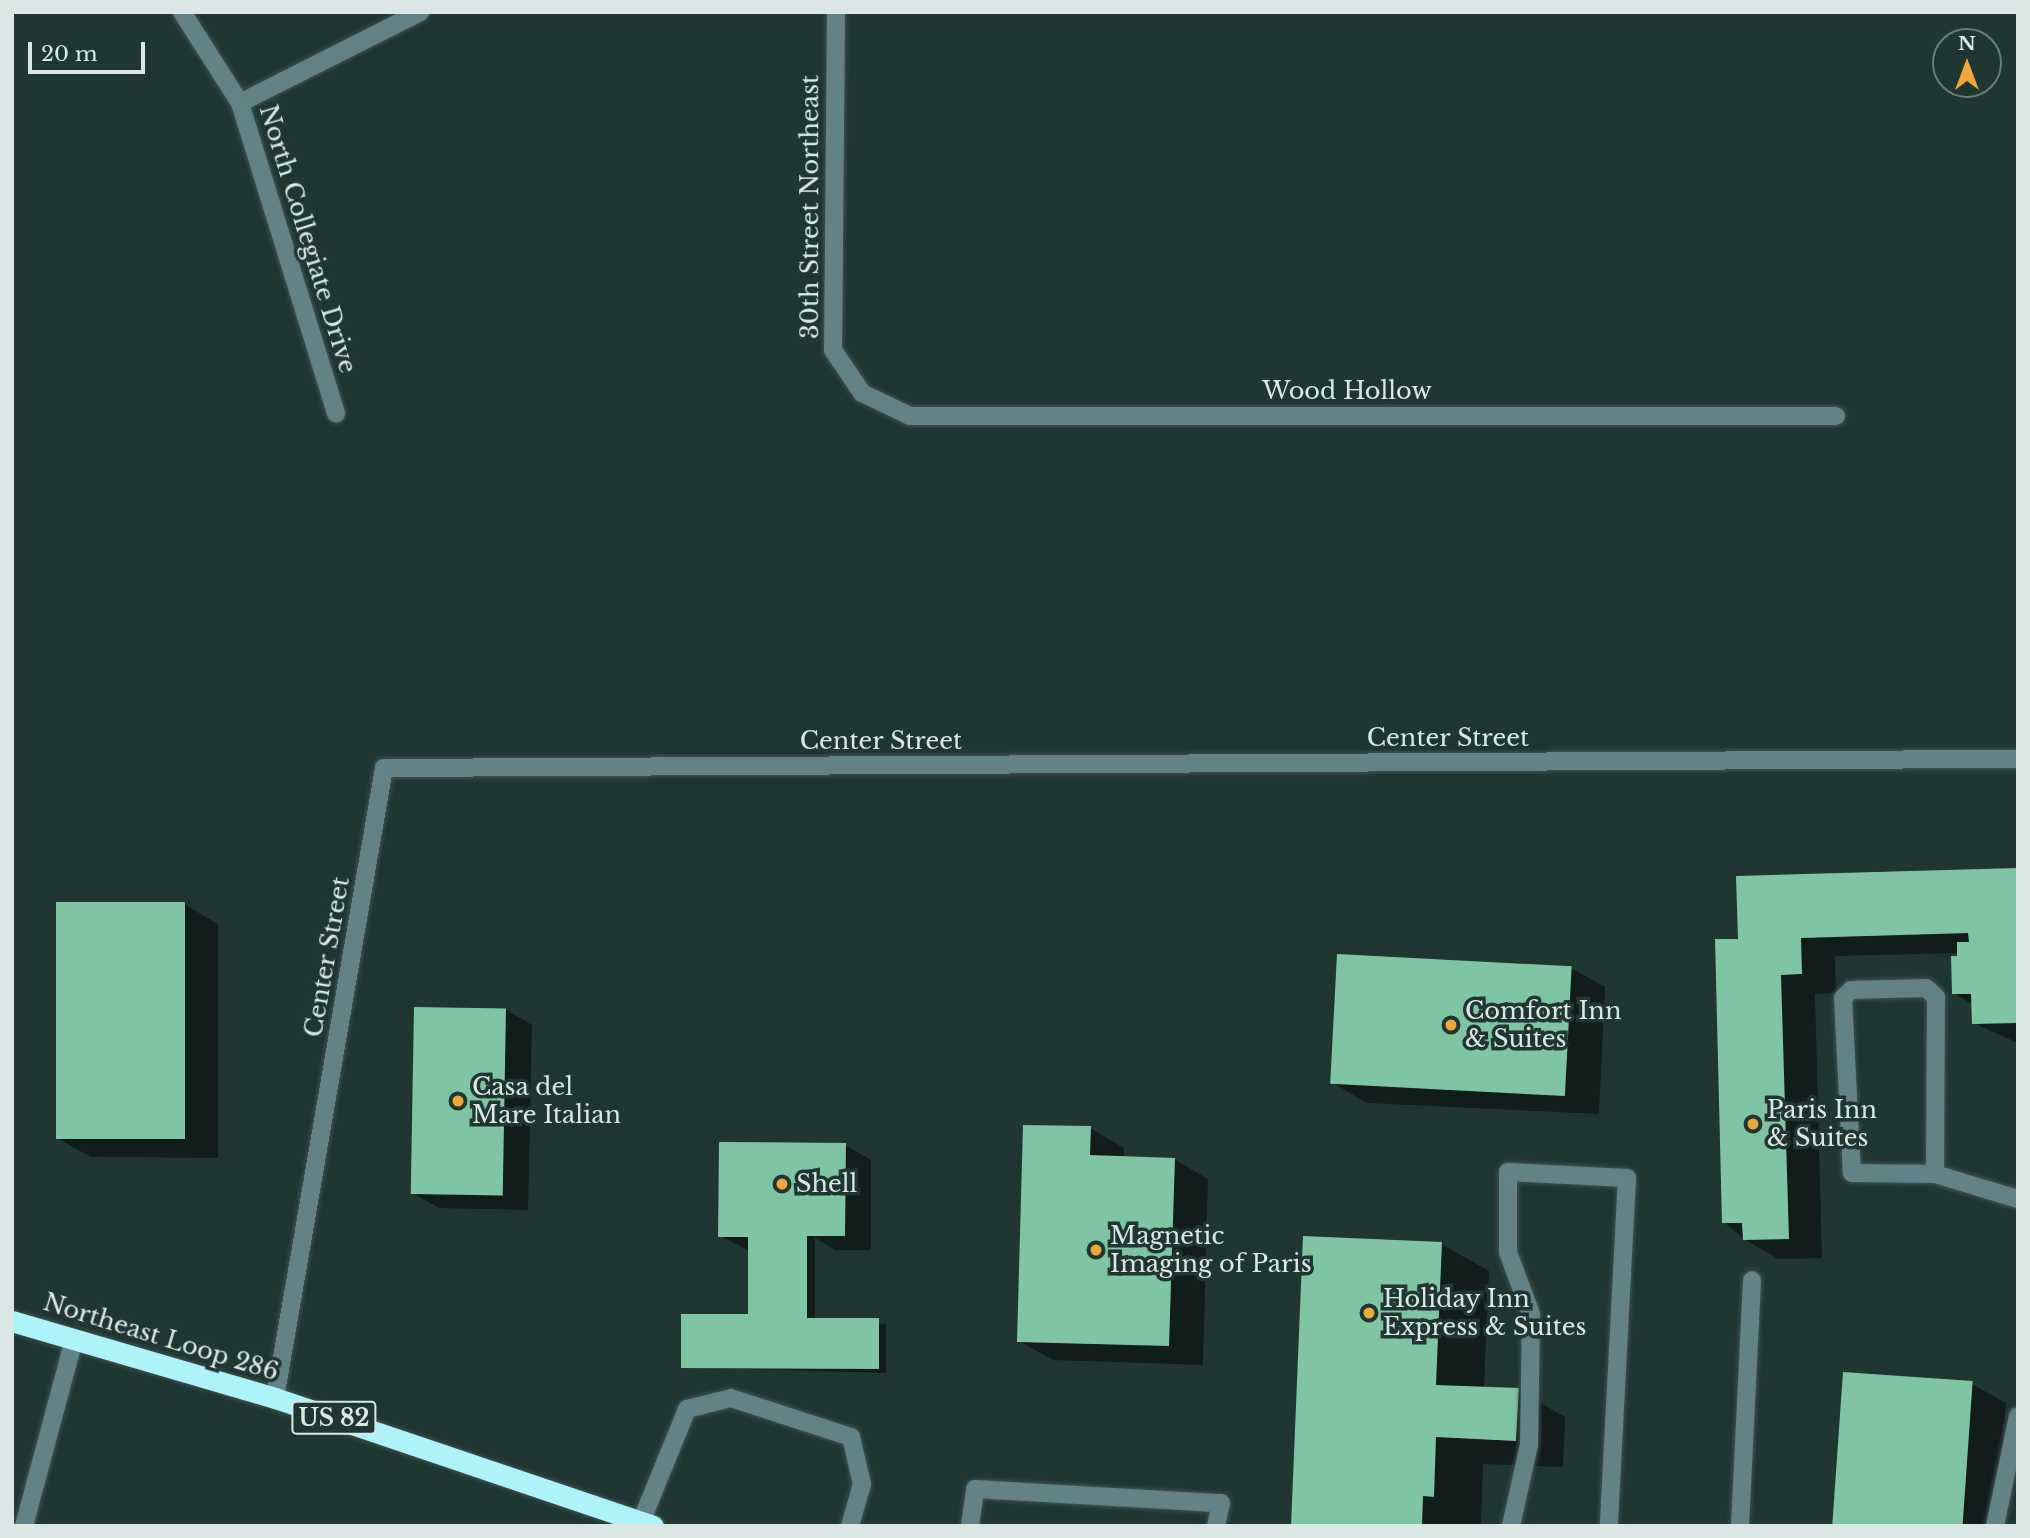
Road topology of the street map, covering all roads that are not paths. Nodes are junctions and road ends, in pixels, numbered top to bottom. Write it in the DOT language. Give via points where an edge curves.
graph roads {
  1 [pos="182,12"];
  2 [pos="420,12"];
  3 [pos="836,12"];
  4 [pos="240,103"];
  5 [pos="862,393"];
  6 [pos="336,413"];
  7 [pos="1836,416"];
  8 [pos="2018,759"];
  9 [pos="1935,1174"];
  10 [pos="2018,1199"];
  11 [pos="1752,1280"];
  12 [pos="12,1321"];
  13 [pos="74,1339"];
  14 [pos="275,1398"];
  15 [pos="2018,1416"];
  16 [pos="647,1524"];
  17 [pos="24,1526"];
  18 [pos="850,1526"];
  19 [pos="970,1526"];
  20 [pos="1216,1526"];
  21 [pos="1511,1526"];
  22 [pos="1609,1526"];
  23 [pos="1740,1526"];
  24 [pos="1995,1526"];
  1 -- 4 [label="street, North Collegiate Drive"];
  2 -- 4 [label="street"];
  3 -- 5 [label="street, 30th Street Northeast" via="833,350"];
  4 -- 6 [label="street, North Collegiate Drive"];
  5 -- 7 [label="street, Wood Hollow" via="909,416"];
  8 -- 14 [label="street, Center Street" via="384,768"];
  9 -- 9 [label="street" via="1936,997 1926,988 1851,990 1843,998 1847,1164 1852,1173"];
  9 -- 10 [label="street"];
  11 -- 23 [label="street"];
  12 -- 13 [label="highway, Northeast Loop 286 / US 82"];
  13 -- 14 [label="highway, Northeast Loop 286 / US 82"];
  13 -- 17 [label="street"];
  14 -- 16 [label="highway, Northeast Loop 286 / US 82"];
  15 -- 24 [label="street"];
  16 -- 18 [label="street" via="687,1409 731,1398 851,1437 862,1483"];
  19 -- 20 [label="street" via="975,1489 1221,1503"];
  21 -- 22 [label="street" via="1529,1445 1531,1314 1508,1252 1508,1172 1627,1178"];
}
